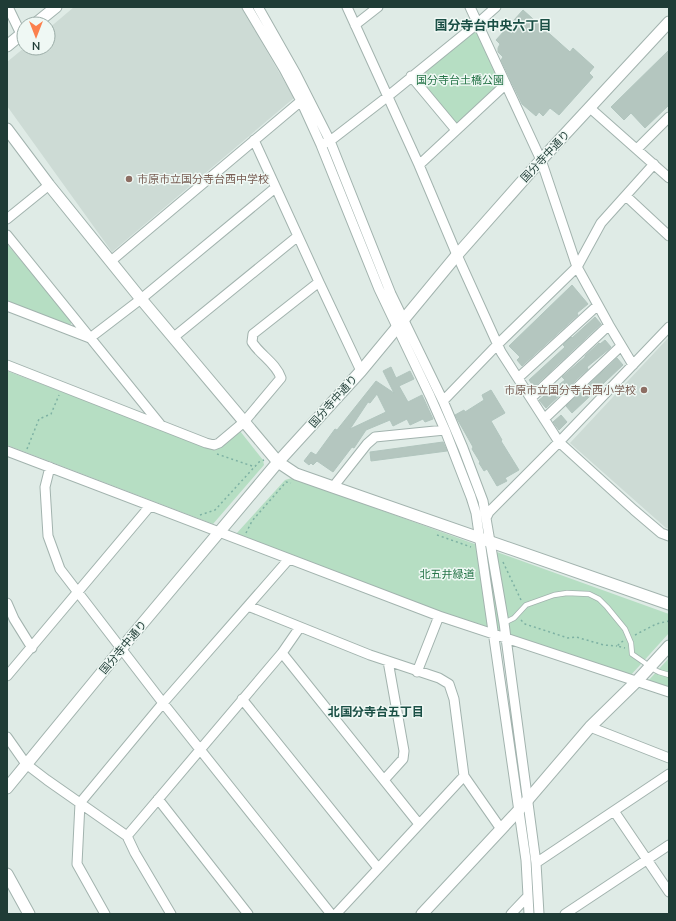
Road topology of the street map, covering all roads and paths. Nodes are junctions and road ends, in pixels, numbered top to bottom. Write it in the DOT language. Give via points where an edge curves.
graph roads {
  1 [pos="8,7"];
  2 [pos="56,7"];
  3 [pos="347,7"];
  4 [pos="378,7"];
  5 [pos="470,7"];
  6 [pos="496,7"];
  7 [pos="254,8"];
  8 [pos="45,16"];
  9 [pos="16,21"];
  10 [pos="669,22"];
  11 [pos="478,23"];
  12 [pos="356,25"];
  13 [pos="16,39"];
  14 [pos="7,46"];
  15 [pos="411,76"];
  16 [pos="506,84"];
  17 [pos="387,97"];
  18 [pos="301,101"];
  19 [pos="590,108"];
  20 [pos="669,117"];
  21 [pos="7,129"];
  22 [pos="456,130"];
  23 [pos="254,140"];
  24 [pos="330,141"];
  25 [pos="321,145"];
  26 [pos="638,149"];
  27 [pos="541,160"];
  28 [pos="654,164"];
  29 [pos="418,165"];
  30 [pos="669,178"];
  31 [pos="49,185"];
  32 [pos="275,188"];
  33 [pos="626,196"];
  34 [pos="7,219"];
  35 [pos="7,235"];
  36 [pos="298,236"];
  37 [pos="669,236"];
  38 [pos="457,255"];
  39 [pos="111,261"];
  40 [pos="577,267"];
  41 [pos="318,282"];
  42 [pos="141,299"];
  43 [pos="598,304"];
  44 [pos="7,306"];
  45 [pos="400,323"];
  46 [pos="609,325"];
  47 [pos="669,327"];
  48 [pos="174,337"];
  49 [pos="90,338"];
  50 [pos="498,344"];
  51 [pos="621,346"];
  52 [pos="7,365"];
  53 [pos="633,365"];
  54 [pos="361,370"];
  55 [pos="518,378"];
  56 [pos="59,395"];
  57 [pos="531,398"];
  58 [pos="443,401"];
  59 [pos="544,419"];
  60 [pos="244,422"];
  61 [pos="161,425"];
  62 [pos="445,430"];
  63 [pos="559,442"];
  64 [pos="27,449"];
  65 [pos="7,451"];
  66 [pos="265,460"];
  67 [pos="278,462"];
  68 [pos="50,467"];
  69 [pos="286,482"];
  70 [pos="333,487"];
  71 [pos="150,506"];
  72 [pos="200,515"];
  73 [pos="486,518"];
  74 [pos="221,532"];
  75 [pos="669,536"];
  76 [pos="480,538"];
  77 [pos="243,541"];
  78 [pos="491,542"];
  79 [pos="288,559"];
  80 [pos="502,560"];
  81 [pos="77,592"];
  82 [pos="7,603"];
  83 [pos="669,604"];
  84 [pos="248,606"];
  85 [pos="525,607"];
  86 [pos="439,616"];
  87 [pos="516,616"];
  88 [pos="669,621"];
  89 [pos="504,623"];
  90 [pos="300,627"];
  91 [pos="494,635"];
  92 [pos="506,638"];
  93 [pos="629,639"];
  94 [pos="617,646"];
  95 [pos="669,646"];
  96 [pos="32,648"];
  97 [pos="121,649"];
  98 [pos="631,649"];
  99 [pos="282,653"];
  100 [pos="388,661"];
  101 [pos="645,663"];
  102 [pos="655,670"];
  103 [pos="417,672"];
  104 [pos="669,675"];
  105 [pos="7,676"];
  106 [pos="637,681"];
  107 [pos="669,692"];
  108 [pos="242,699"];
  109 [pos="163,703"];
  110 [pos="590,727"];
  111 [pos="7,737"];
  112 [pos="200,750"];
  113 [pos="669,758"];
  114 [pos="26,764"];
  115 [pos="669,774"];
  116 [pos="464,776"];
  117 [pos="384,780"];
  118 [pos="7,788"];
  119 [pos="158,799"];
  120 [pos="528,799"];
  121 [pos="80,803"];
  122 [pos="519,810"];
  123 [pos="614,811"];
  124 [pos="419,824"];
  125 [pos="501,829"];
  126 [pos="127,836"];
  127 [pos="669,845"];
  128 [pos="647,859"];
  129 [pos="536,863"];
  130 [pos="378,868"];
  131 [pos="7,874"];
  132 [pos="669,892"];
  133 [pos="528,896"];
  134 [pos="29,914"];
  135 [pos="105,914"];
  136 [pos="171,914"];
  137 [pos="248,914"];
  138 [pos="331,914"];
  139 [pos="336,914"];
  140 [pos="422,914"];
  141 [pos="511,914"];
  142 [pos="529,914"];
  143 [pos="539,914"];
  144 [pos="565,914"];
  1 -- 9 [label="street"];
  2 -- 8 [label="street"];
  3 -- 12 [label="street"];
  4 -- 12 [label="street"];
  5 -- 11 [label="street"];
  6 -- 11 [label="street"];
  7 -- 18 [label="street"];
  7 -- 24 [label="street" via="300,81"];
  10 -- 19 [label="street, 国分寺中通り"];
  11 -- 15 [label="street"];
  11 -- 16 [label="street"];
  12 -- 17 [label="street"];
  13 -- 14 [label="street"];
  15 -- 17 [label="street"];
  15 -- 22 [label="street"];
  16 -- 22 [label="street"];
  16 -- 27 [label="street"];
  17 -- 24 [label="street"];
  17 -- 29 [label="street"];
  18 -- 23 [label="street"];
  18 -- 25 [label="street"];
  19 -- 26 [label="street"];
  19 -- 27 [label="street, 国分寺中通り"];
  20 -- 26 [label="street"];
  21 -- 31 [label="street"];
  22 -- 29 [label="street"];
  23 -- 32 [label="street"];
  23 -- 39 [label="street"];
  24 -- 25 [label="street"];
  24 -- 45 [label="street" via="391,294"];
  25 -- 45 [label="street" via="379,289"];
  26 -- 28 [label="street"];
  27 -- 38 [label="street, 国分寺中通り"];
  27 -- 40 [label="street"];
  28 -- 30 [label="street"];
  28 -- 33 [label="street"];
  29 -- 38 [label="street"];
  31 -- 34 [label="street"];
  31 -- 39 [label="street"];
  32 -- 36 [label="street"];
  32 -- 42 [label="street"];
  33 -- 37 [label="street"];
  33 -- 40 [label="street" via="601,223"];
  35 -- 49 [label="street"];
  36 -- 41 [label="street"];
  36 -- 48 [label="street"];
  38 -- 45 [label="street, 国分寺中通り"];
  38 -- 50 [label="street"];
  39 -- 42 [label="street"];
  40 -- 43 [label="street"];
  40 -- 50 [label="street"];
  41 -- 54 [label="street"];
  41 -- 60 [label="street" via="253,334 252,342 255,347 278,371 281,378"];
  42 -- 48 [label="street"];
  42 -- 49 [label="street"];
  43 -- 46 [label="street"];
  43 -- 55 [label="street"];
  44 -- 49 [label="street"];
  45 -- 54 [label="street, 国分寺中通り"];
  45 -- 58 [label="street"];
  45 -- 62 [label="street"];
  46 -- 51 [label="street"];
  46 -- 57 [label="street"];
  47 -- 53 [label="street"];
  48 -- 60 [label="street"];
  49 -- 61 [label="street"];
  50 -- 55 [label="street"];
  50 -- 58 [label="street"];
  51 -- 53 [label="street"];
  51 -- 59 [label="street"];
  52 -- 61 [label="street"];
  53 -- 63 [label="street"];
  54 -- 67 [label="street, 国分寺中通り"];
  55 -- 57 [label="street"];
  56 -- 64 [label="path" via="51,414 39,419"];
  57 -- 59 [label="street"];
  58 -- 73 [label="street" via="483,501"];
  59 -- 63 [label="street"];
  60 -- 61 [label="street" via="214,445"];
  60 -- 67 [label="street"];
  62 -- 70 [label="street" via="375,437"];
  62 -- 76 [label="street" via="476,514"];
  63 -- 73 [label="street" via="488,512"];
  63 -- 75 [label="street" via="634,510 661,533"];
  65 -- 68 [label="street"];
  66 -- 72 [label="path" via="259,462 215,510"];
  67 -- 70 [label="street" via="296,474"];
  67 -- 74 [label="street, 国分寺中通り"];
  68 -- 71 [label="street"];
  68 -- 81 [label="street" via="45,488 48,536 60,569"];
  69 -- 77 [label="path" via="252,521"];
  70 -- 76 [label="street"];
  71 -- 74 [label="street"];
  71 -- 81 [label="street"];
  73 -- 78 [label="street"];
  74 -- 77 [label="street"];
  74 -- 97 [label="street, 国分寺中通り"];
  76 -- 78 [label="street"];
  76 -- 91 [label="street"];
  77 -- 79 [label="street"];
  78 -- 83 [label="street"];
  78 -- 89 [label="street"];
  79 -- 84 [label="street"];
  79 -- 86 [label="street"];
  80 -- 85 [label="path"];
  81 -- 96 [label="street"];
  81 -- 97 [label="street"];
  82 -- 96 [label="street"];
  84 -- 90 [label="street"];
  84 -- 109 [label="street"];
  85 -- 87 [label="lane"];
  85 -- 93 [label="lane" via="554,595 589,594 607,607 625,629"];
  86 -- 91 [label="street"];
  86 -- 103 [label="street"];
  87 -- 89 [label="lane"];
  87 -- 94 [label="path" via="526,624 568,638 576,637"];
  88 -- 93 [label="path" via="656,624"];
  89 -- 92 [label="street"];
  90 -- 99 [label="street"];
  90 -- 100 [label="street"];
  91 -- 92 [label="street"];
  91 -- 122 [label="street"];
  92 -- 106 [label="street"];
  92 -- 120 [label="street"];
  93 -- 94 [label="path"];
  93 -- 98 [label="lane"];
  94 -- 98 [label="path"];
  95 -- 106 [label="street"];
  96 -- 105 [label="street"];
  97 -- 109 [label="street"];
  97 -- 114 [label="street, 国分寺中通り"];
  98 -- 101 [label="lane" via="632,654"];
  99 -- 108 [label="street"];
  99 -- 117 [label="street"];
  100 -- 103 [label="street"];
  100 -- 117 [label="street" via="404,751 403,759"];
  102 -- 104 [label="lane"];
  103 -- 116 [label="street" via="439,678 449,684 454,699"];
  106 -- 107 [label="street"];
  106 -- 110 [label="street"];
  108 -- 112 [label="street"];
  108 -- 130 [label="street"];
  109 -- 112 [label="street"];
  109 -- 121 [label="street"];
  110 -- 113 [label="street"];
  110 -- 120 [label="street"];
  111 -- 114 [label="street"];
  112 -- 119 [label="street"];
  112 -- 138 [label="street"];
  114 -- 118 [label="street, 国分寺中通り"];
  114 -- 121 [label="street"];
  115 -- 123 [label="street"];
  116 -- 124 [label="street"];
  116 -- 125 [label="street"];
  117 -- 124 [label="street"];
  119 -- 126 [label="street"];
  119 -- 137 [label="street"];
  120 -- 122 [label="street"];
  120 -- 129 [label="street"];
  121 -- 126 [label="street"];
  121 -- 135 [label="street" via="78,864"];
  122 -- 125 [label="street"];
  122 -- 133 [label="street"];
  123 -- 128 [label="street"];
  123 -- 129 [label="street"];
  124 -- 130 [label="street"];
  125 -- 140 [label="street"];
  126 -- 136 [label="street"];
  127 -- 128 [label="street"];
  128 -- 132 [label="street"];
  128 -- 144 [label="street"];
  129 -- 143 [label="street"];
  130 -- 139 [label="street"];
  131 -- 134 [label="street"];
  133 -- 141 [label="street"];
  133 -- 142 [label="street"];
}
